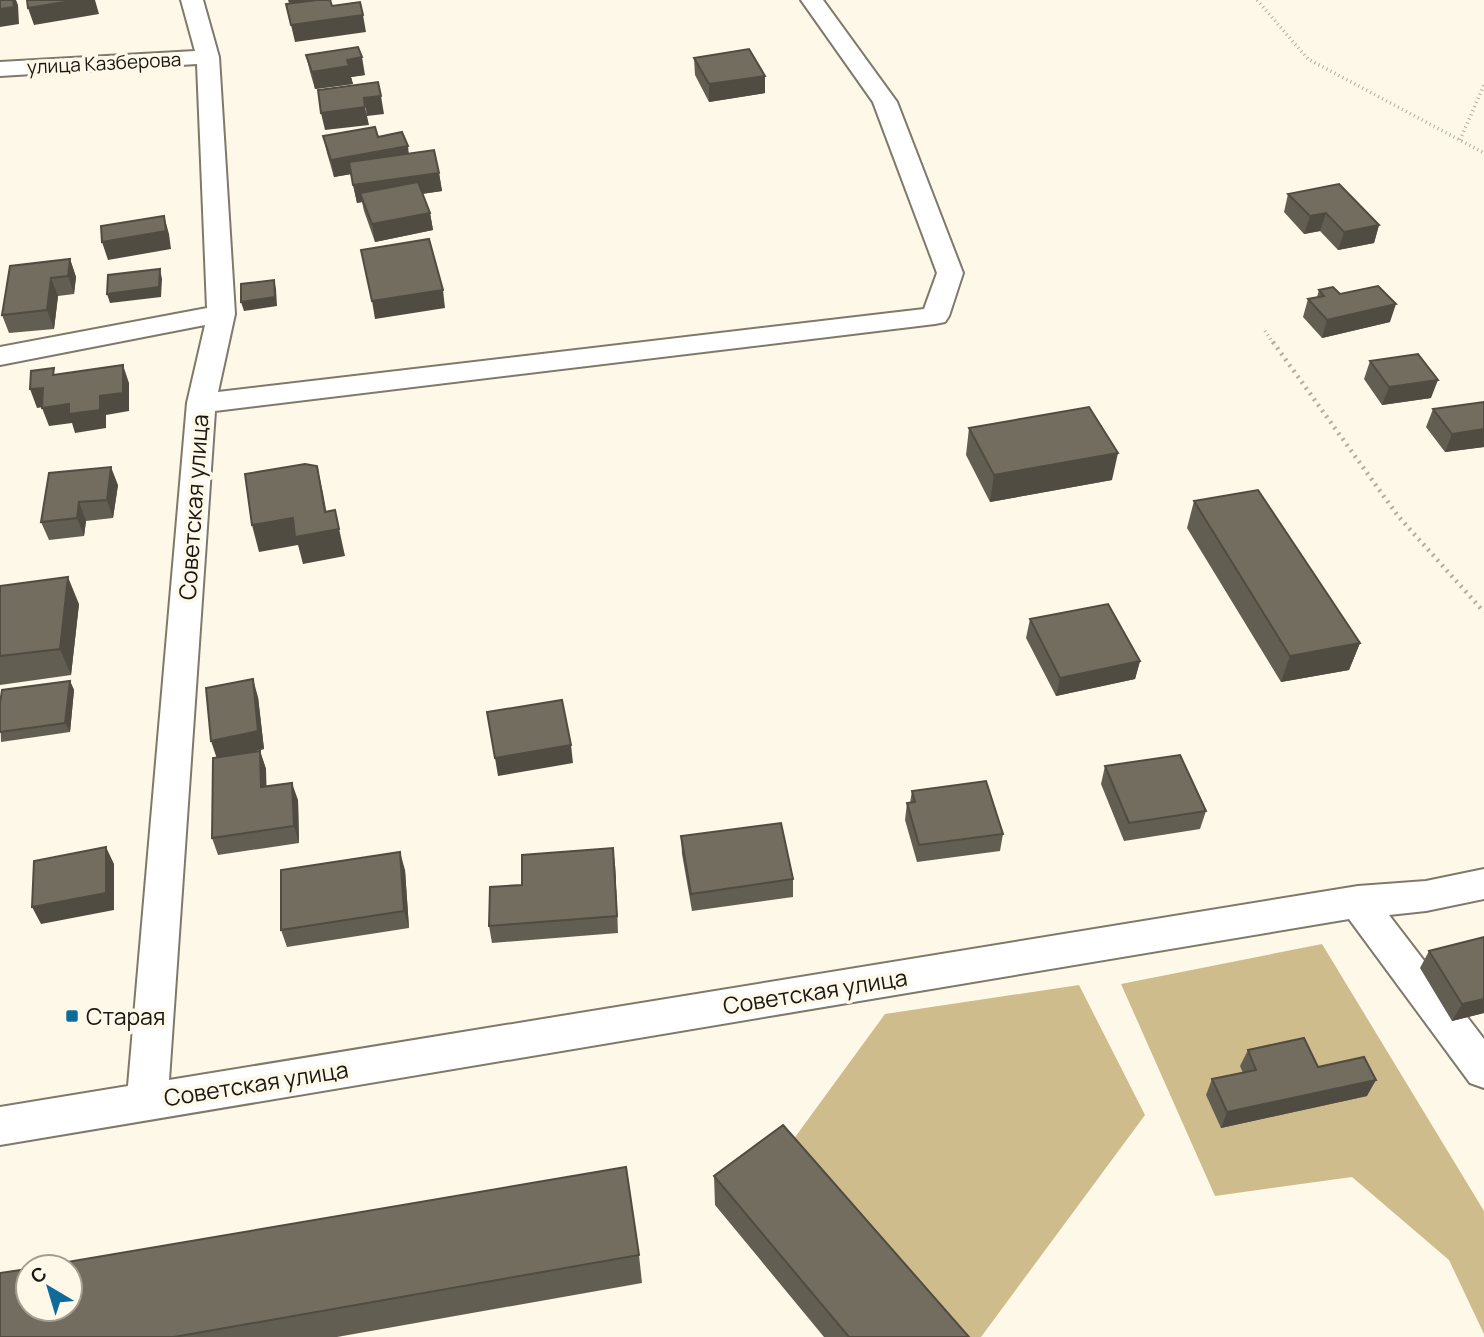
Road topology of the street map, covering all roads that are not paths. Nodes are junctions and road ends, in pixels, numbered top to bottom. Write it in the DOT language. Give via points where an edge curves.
graph roads {
  1 [pos="192,0"];
  2 [pos="812,0"];
  3 [pos="208,57"];
  4 [pos="0,69"];
  5 [pos="221,314"];
  6 [pos="0,356"];
  7 [pos="201,403"];
  8 [pos="1484,884"];
  9 [pos="1358,902"];
  10 [pos="1484,1070"];
  11 [pos="147,1101"];
  12 [pos="0,1126"];
  1 -- 3 [label="street, Советская улица"];
  2 -- 7 [label="street" via="885,102 950,272 936,316"];
  3 -- 4 [label="street, улица Казберова"];
  3 -- 5 [label="street, Советская улица"];
  5 -- 6 [label="street"];
  5 -- 7 [label="street, Советская улица"];
  7 -- 11 [label="street, Советская улица"];
  8 -- 9 [label="street, Советская улица" via="1426,896"];
  9 -- 10 [label="street"];
  9 -- 11 [label="street, Советская улица"];
  11 -- 12 [label="street, Советская улица"];
}
